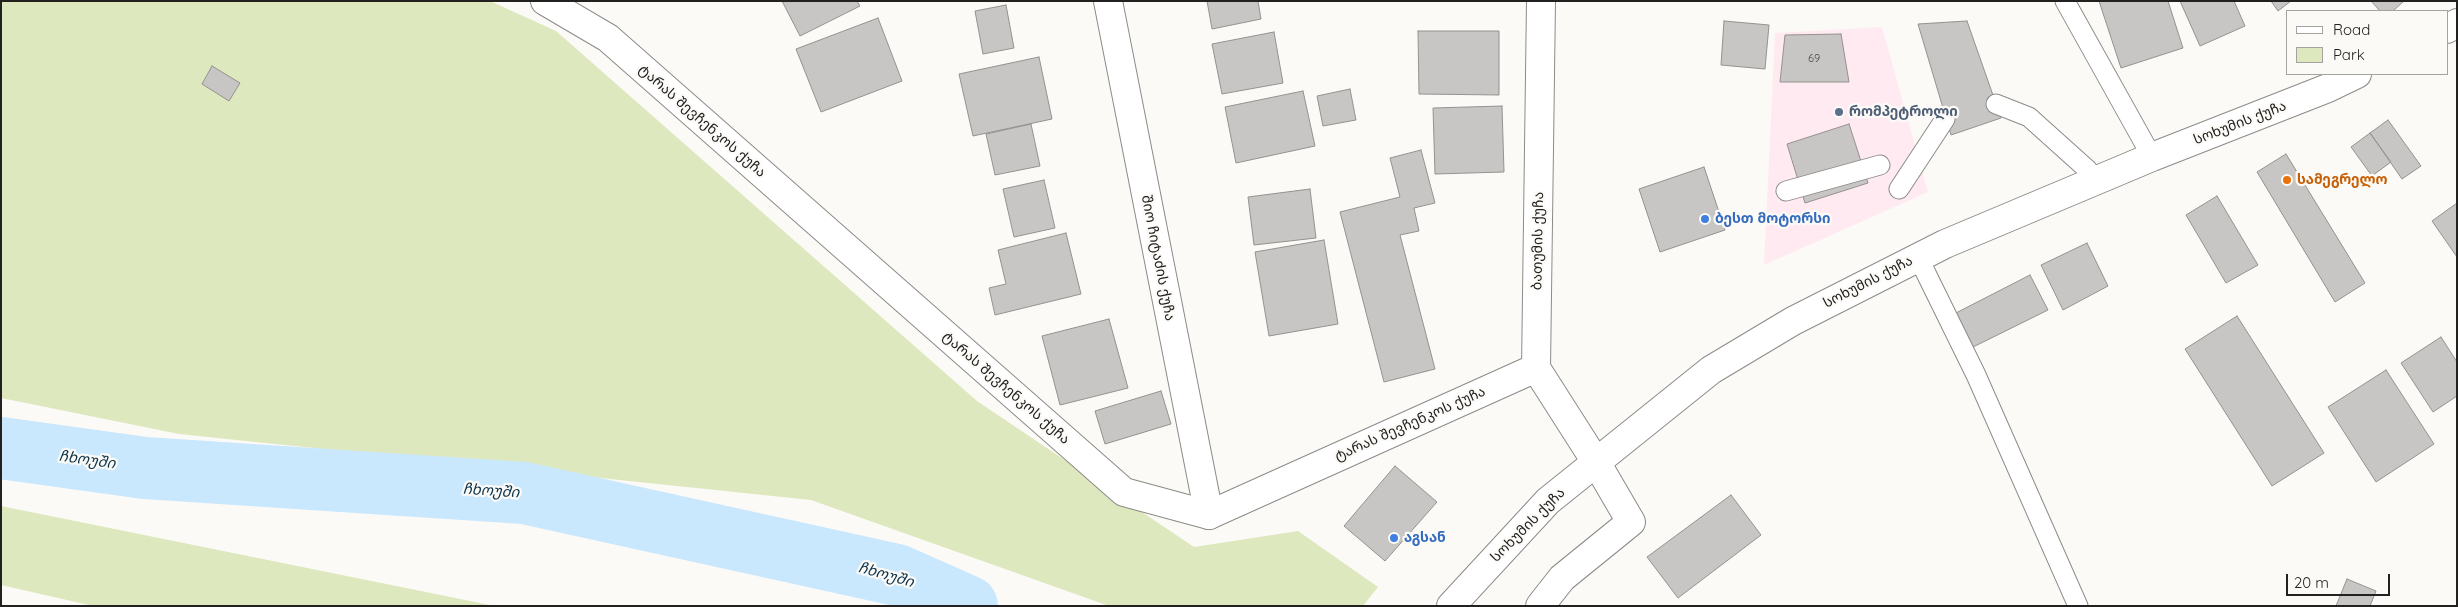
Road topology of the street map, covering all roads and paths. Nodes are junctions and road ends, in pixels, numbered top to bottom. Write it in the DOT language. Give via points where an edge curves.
graph roads {
  1 [pos="545,1"];
  2 [pos="1108,1"];
  3 [pos="1541,1"];
  4 [pos="2065,1"];
  5 [pos="2355,75"];
  6 [pos="1996,104"];
  7 [pos="1946,119"];
  8 [pos="2152,157"];
  9 [pos="1880,165"];
  10 [pos="2088,170"];
  11 [pos="1899,189"];
  12 [pos="1786,191"];
  13 [pos="1918,257"];
  14 [pos="1536,368"];
  15 [pos="1596,462"];
  16 [pos="1209,515"];
  17 [pos="1451,606"];
  18 [pos="1540,606"];
  19 [pos="2078,606"];
  1 -- 16 [label="main road, ტარას შევჩენკოს ქუჩა" via="608,38 1124,492"];
  2 -- 16 [label="main road, შიო ჩიტაძის ქუჩა"];
  3 -- 14 [label="main road, ბათუმის ქუჩა"];
  4 -- 8 [label="lane"];
  5 -- 8 [label="main road, სოხუმის ქუჩა"];
  6 -- 10 [label="lane" via="2029,116"];
  7 -- 11 [label="lane"];
  8 -- 13 [label="main road, სოხუმის ქუჩა"];
  9 -- 12 [label="lane"];
  13 -- 15 [label="main road, სოხუმის ქუჩა" via="1793,321 1711,370"];
  13 -- 19 [label="lane" via="1976,375"];
  14 -- 15 [label="main road"];
  14 -- 16 [label="main road, ტარას შევჩენკოს ქუჩა"];
  15 -- 17 [label="main road, სოხუმის ქუჩა" via="1548,501"];
  15 -- 18 [label="main road" via="1631,522 1562,578"];
}
